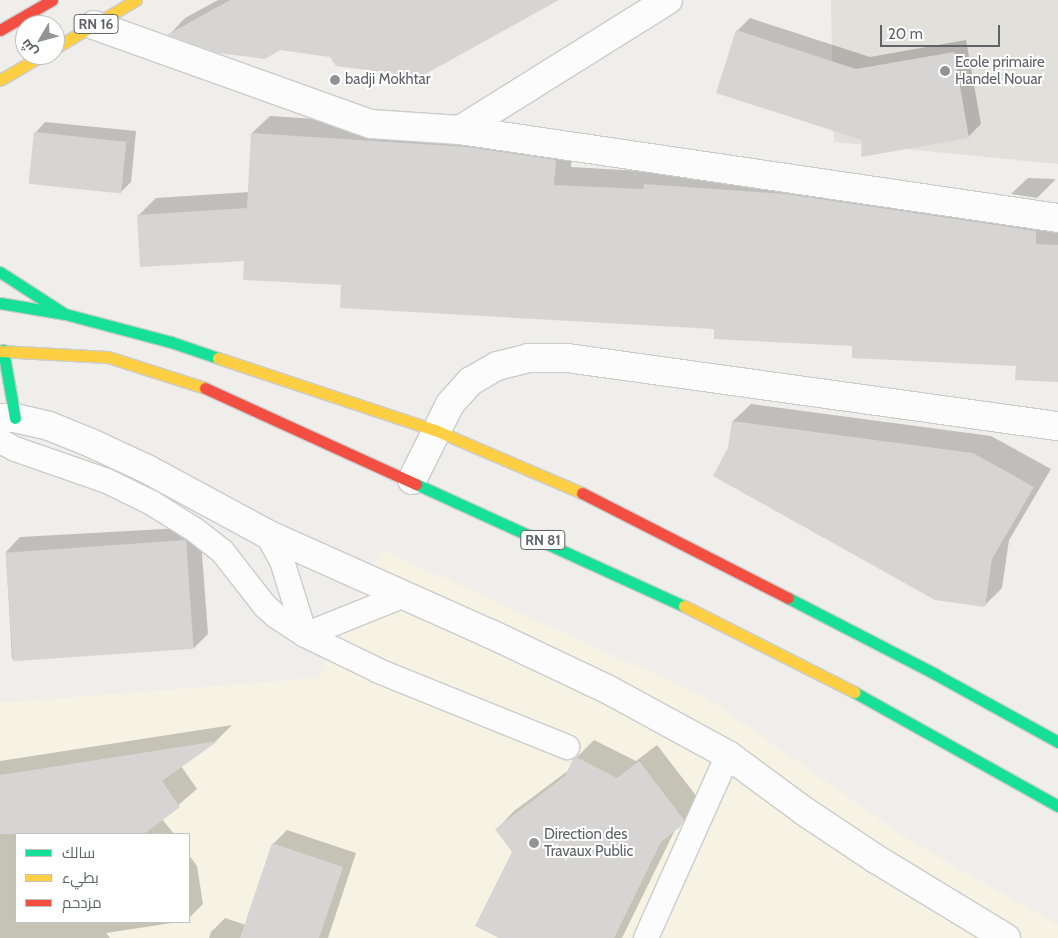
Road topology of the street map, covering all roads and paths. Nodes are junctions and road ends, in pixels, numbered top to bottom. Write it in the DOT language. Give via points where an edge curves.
graph roads {
  1 [pos="52,0"];
  2 [pos="136,0"];
  3 [pos="668,0"];
  4 [pos="94,25"];
  5 [pos="0,30"];
  6 [pos="65,42"];
  7 [pos="26,65"];
  8 [pos="0,80"];
  9 [pos="460,130"];
  10 [pos="1058,218"];
  11 [pos="0,272"];
  12 [pos="0,303"];
  13 [pos="66,314"];
  14 [pos="2,351"];
  15 [pos="7,418"];
  16 [pos="1058,426"];
  17 [pos="435,430"];
  18 [pos="0,441"];
  19 [pos="412,480"];
  20 [pos="267,534"];
  21 [pos="402,596"];
  22 [pos="305,635"];
  23 [pos="1058,742"];
  24 [pos="567,747"];
  25 [pos="728,755"];
  26 [pos="1058,806"];
  27 [pos="646,938"];
  28 [pos="1006,938"];
  1 -- 5 [label="main road"];
  2 -- 4 [label="main road, RN 16"];
  3 -- 9 [label="street"];
  4 -- 6 [label="main road, RN 16"];
  4 -- 9 [label="street" via="371,124"];
  7 -- 8 [label="main road"];
  9 -- 10 [label="street"];
  11 -- 13 [label="main road"];
  12 -- 13 [label="main road"];
  13 -- 17 [label="main road" via="171,342"];
  14 -- 15 [label="main road"];
  14 -- 19 [label="main road, RN 81" via="108,357 158,372 210,390"];
  15 -- 20 [label="street" via="49,426 91,443 147,469"];
  16 -- 17 [label="street" via="567,358 528,358 497,366 472,381 450,404"];
  17 -- 19 [label="street"];
  17 -- 23 [label="main road" via="588,495 935,674"];
  18 -- 22 [label="lane" via="107,481 152,503 195,530 222,551 265,606"];
  19 -- 26 [label="main road, RN 81" via="669,598 849,689"];
  20 -- 21 [label="street"];
  20 -- 22 [label="lane" via="282,561"];
  21 -- 22 [label="lane"];
  21 -- 25 [label="street" via="598,685"];
  22 -- 24 [label="lane" via="379,671"];
  25 -- 27 [label="lane"];
  25 -- 28 [label="street" via="876,859"];
}
